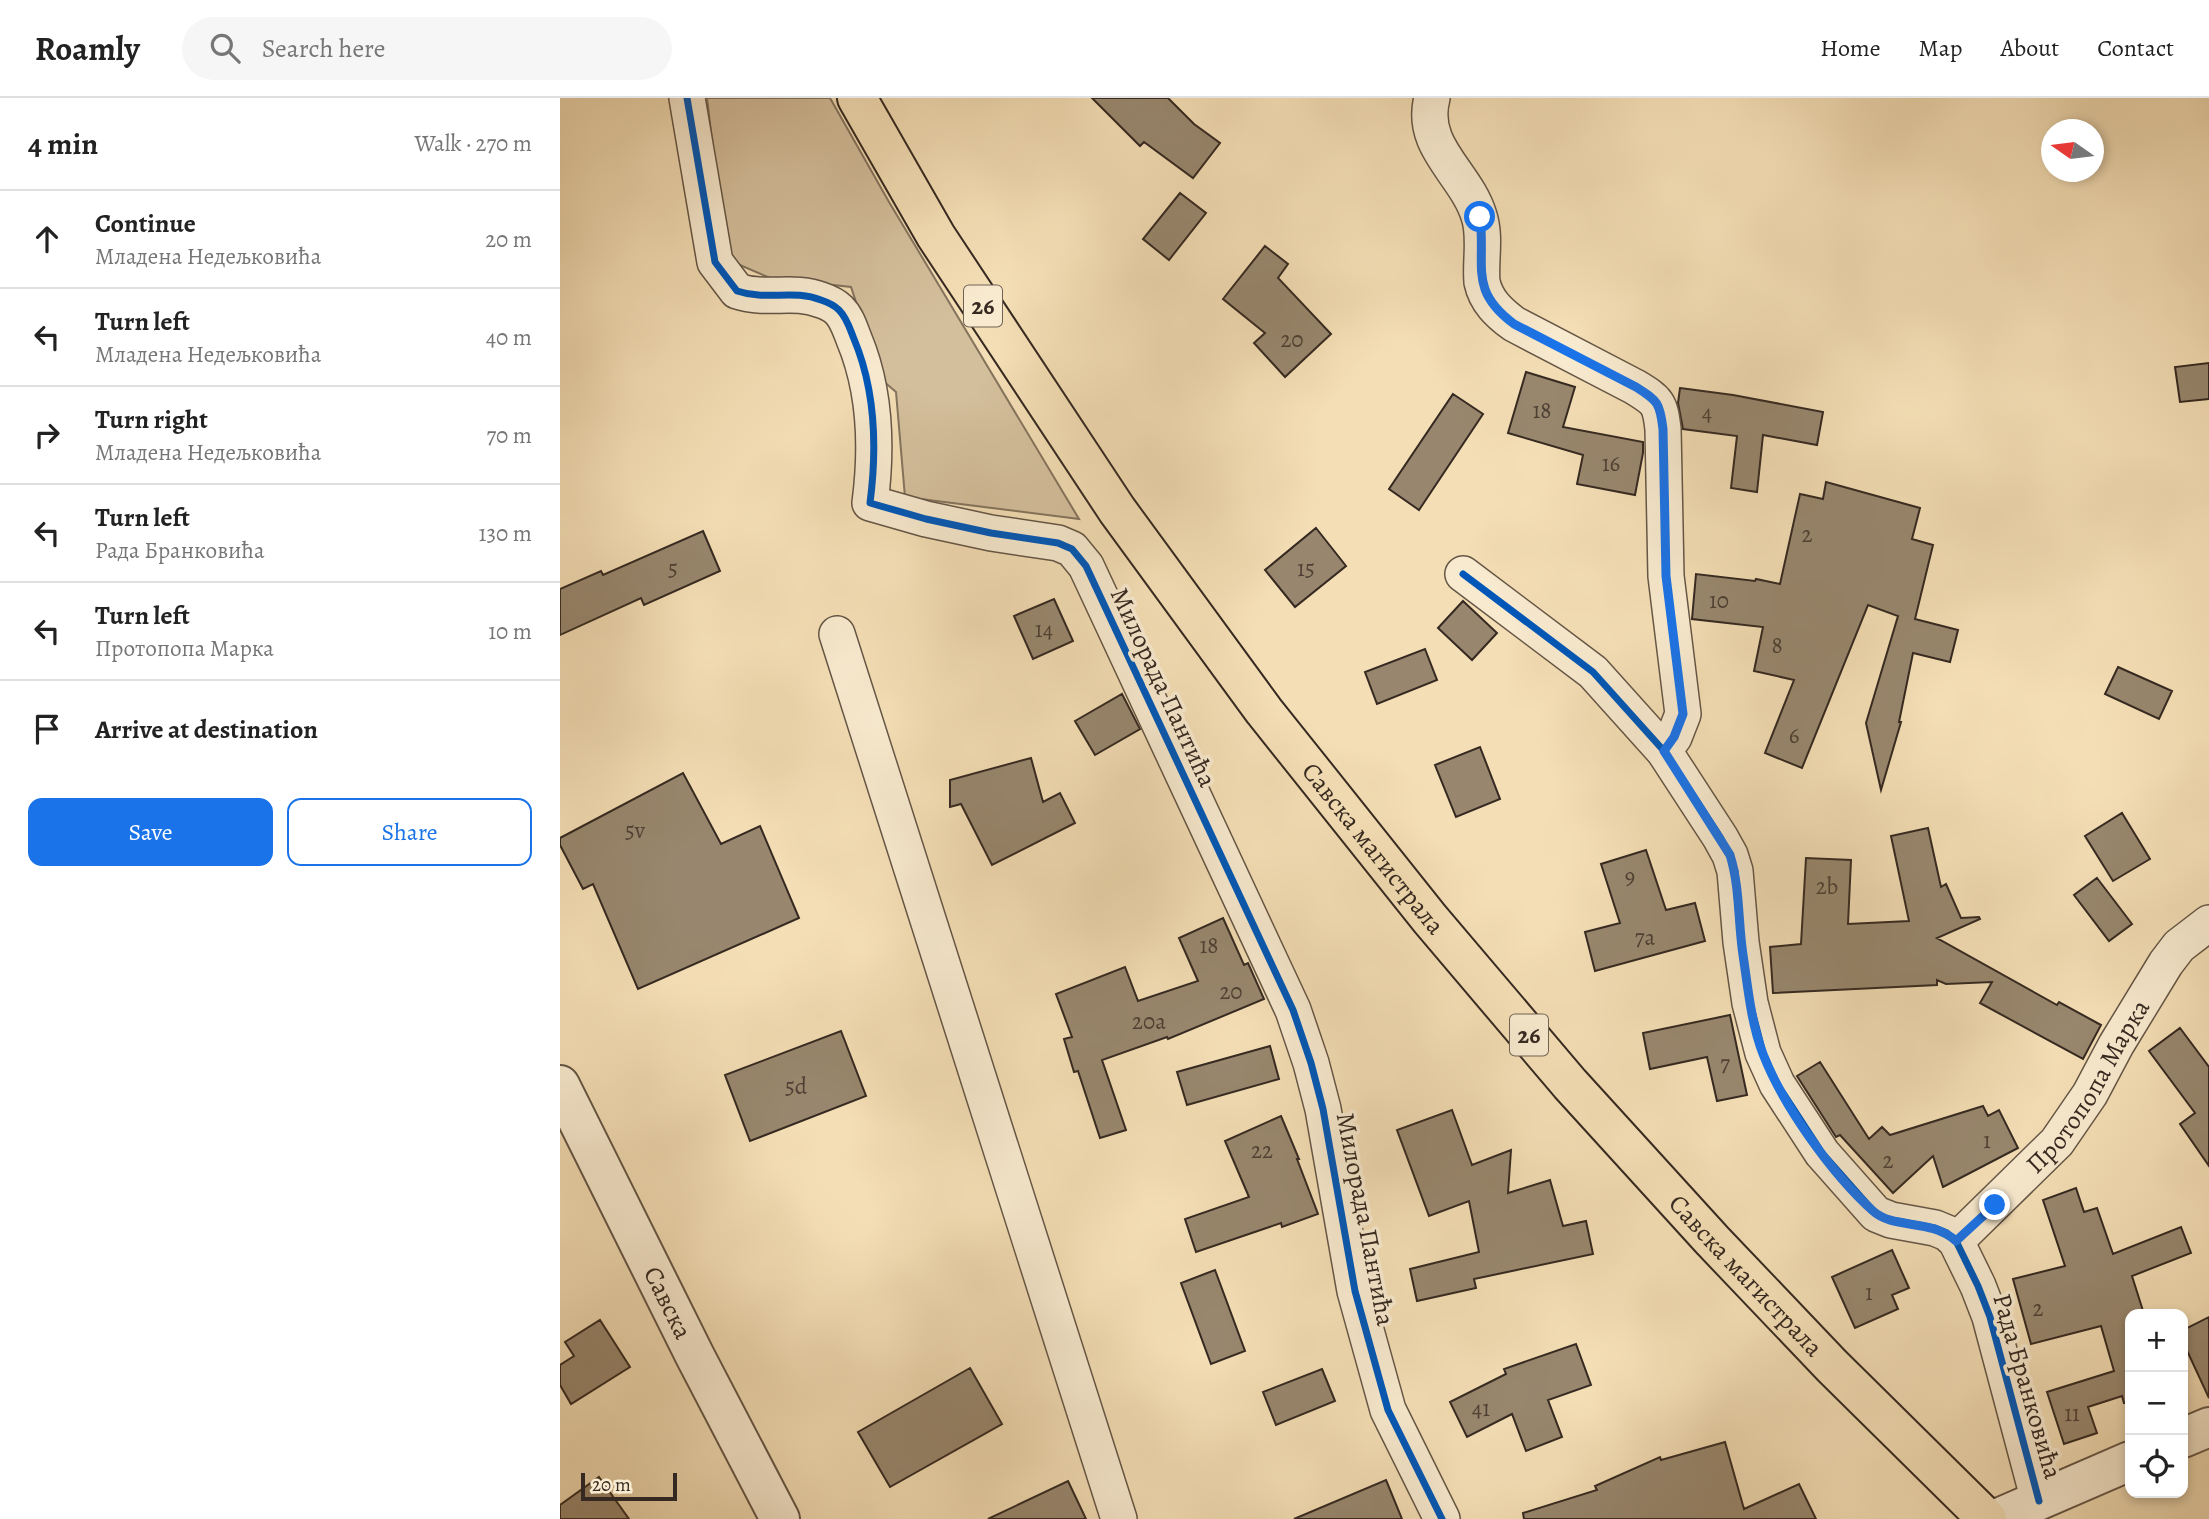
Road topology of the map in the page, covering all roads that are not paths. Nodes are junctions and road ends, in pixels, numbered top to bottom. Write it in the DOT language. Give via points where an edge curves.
graph roads {
  1 [pos="687,98"];
  2 [pos="857,98"];
  3 [pos="1433,98"];
  4 [pos="1463,574"];
  5 [pos="837,634"];
  6 [pos="1664,751"];
  7 [pos="2209,923"];
  8 [pos="560,1085"];
  9 [pos="1956,1241"];
  10 [pos="2209,1427"];
  11 [pos="2188,1436"];
  12 [pos="2125,1463"];
  13 [pos="2039,1501"];
  14 [pos="780,1519"];
  15 [pos="1119,1519"];
  16 [pos="1442,1519"];
  17 [pos="1987,1519"];
  18 [pos="1996,1519"];
  1 -- 16 [label="street, Милорада Пантића" via="717,267 737,291 821,300 839,309 848,322 870,400 870,503 991,533 1058,543 1072,549 1086,566 1293,1010 1323,1108 1355,1291 1388,1410"];
  2 -- 17 [label="main road, Савска магистрала / 26" via="936,236 1117,510 1264,711 1430,919 1570,1084 1832,1366"];
  3 -- 6 [label="street" via="1429,109 1435,142 1480,217 1482,282 1492,304 1514,324 1636,387 1660,406 1666,576 1683,714"];
  4 -- 6 [label="street" via="1593,672"];
  5 -- 15 [label="street"];
  6 -- 9 [label="street" via="1730,855 1750,1003 1777,1084 1822,1153 1876,1214 1935,1228"];
  7 -- 9 [label="street, Протопопа Марка" via="2179,946 2166,963 2057,1142"];
  8 -- 14 [label="street, Савска"];
  9 -- 13 [label="street, Рада Бранковића" via="1990,1317"];
  10 -- 11 [label="street"];
  12 -- 13 [label="street"];
  13 -- 18 [label="street"];
}
